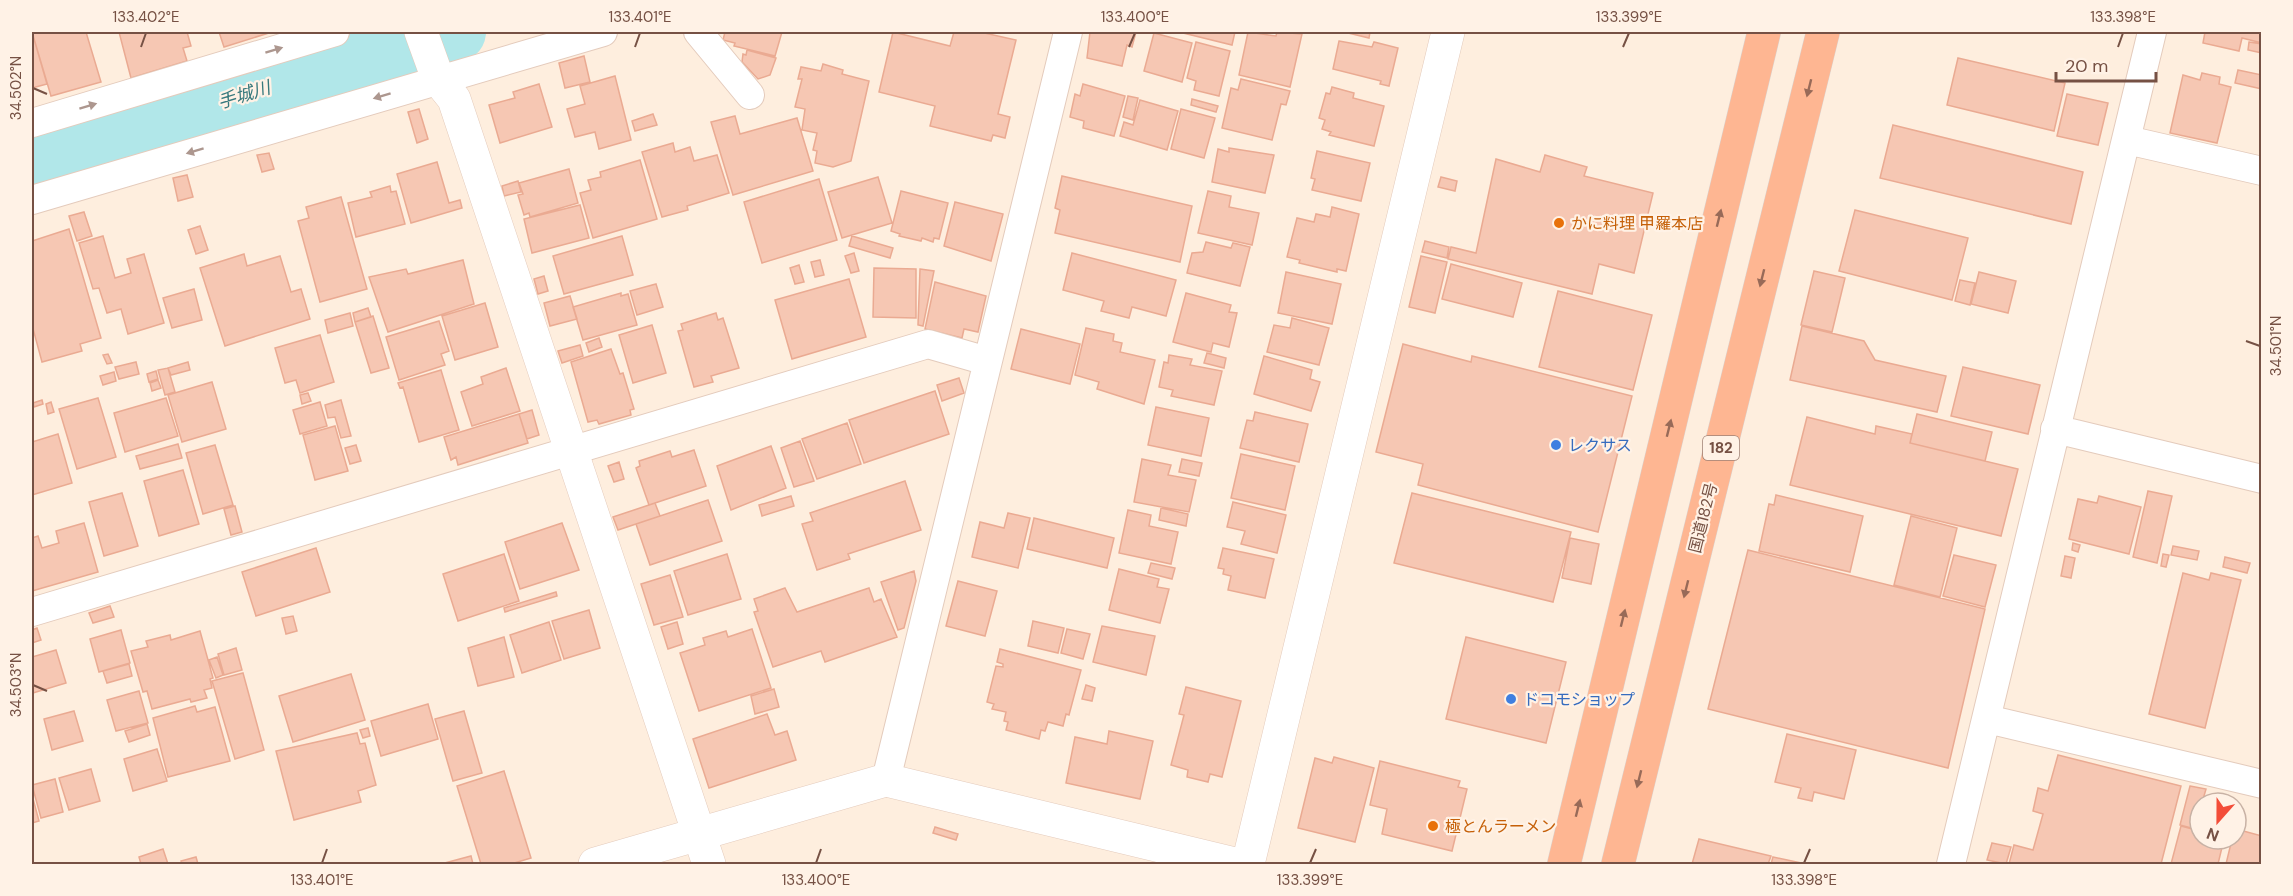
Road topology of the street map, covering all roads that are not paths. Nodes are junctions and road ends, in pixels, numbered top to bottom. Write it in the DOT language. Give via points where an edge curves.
graph roads {
  1 [pos="335,32"];
  2 [pos="422,32"];
  3 [pos="603,32"];
  4 [pos="698,32"];
  5 [pos="1068,32"];
  6 [pos="1449,32"];
  7 [pos="1764,32"];
  8 [pos="1823,32"];
  9 [pos="2152,32"];
  10 [pos="435,73"];
  11 [pos="750,96"];
  12 [pos="32,123"];
  13 [pos="2127,140"];
  14 [pos="2262,171"];
  15 [pos="32,200"];
  16 [pos="987,361"];
  17 [pos="2055,429"];
  18 [pos="570,449"];
  19 [pos="2262,479"];
  20 [pos="32,612"];
  21 [pos="1987,719"];
  22 [pos="886,780"];
  23 [pos="2262,784"];
  24 [pos="698,833"];
  25 [pos="595,864"];
  26 [pos="709,864"];
  27 [pos="1235,864"];
  28 [pos="1248,864"];
  29 [pos="1564,864"];
  30 [pos="1618,864"];
  31 [pos="1950,864"];
  12 -- 1 [label="street, one-way"];
  2 -- 10 [label="street"];
  3 -- 10 [label="street"];
  4 -- 11 [label="street"];
  5 -- 16 [label="street"];
  6 -- 28 [label="street"];
  29 -- 7 [label="highway, one-way"];
  8 -- 30 [label="highway, 国道182号 / 182, one-way"];
  9 -- 13 [label="street"];
  10 -- 15 [label="street, one-way"];
  10 -- 18 [label="street" via="454,99"];
  13 -- 14 [label="street"];
  13 -- 17 [label="street"];
  16 -- 18 [label="street" via="928,344"];
  16 -- 22 [label="street"];
  17 -- 19 [label="street"];
  17 -- 21 [label="street"];
  18 -- 20 [label="street"];
  18 -- 24 [label="street"];
  21 -- 23 [label="street"];
  21 -- 31 [label="street"];
  22 -- 24 [label="street"];
  22 -- 27 [label="street"];
  24 -- 25 [label="street"];
  24 -- 26 [label="street"];
}
